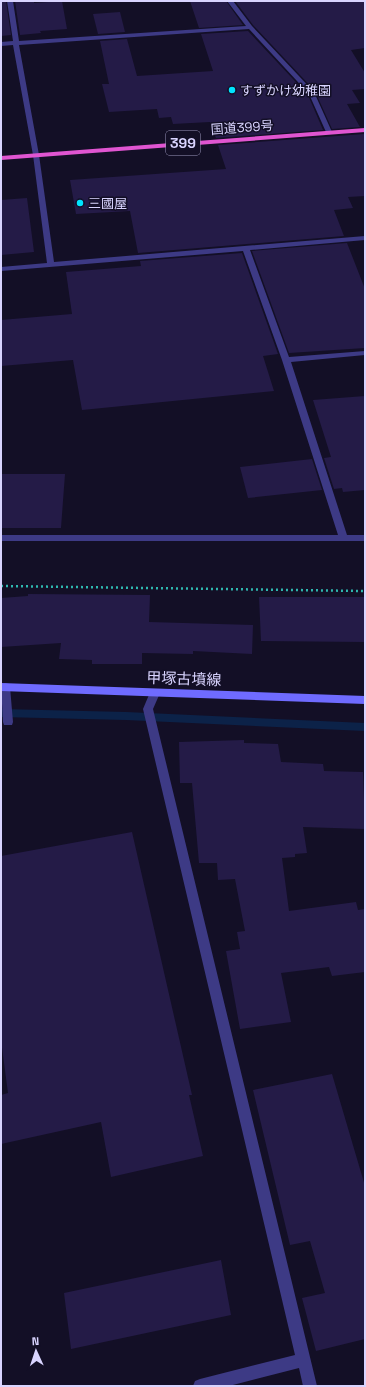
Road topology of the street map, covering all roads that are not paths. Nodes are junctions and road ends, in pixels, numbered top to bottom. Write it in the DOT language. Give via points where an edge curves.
graph roads {
  1 [pos="10,1"];
  2 [pos="230,1"];
  3 [pos="250,27"];
  4 [pos="16,43"];
  5 [pos="1,44"];
  6 [pos="365,130"];
  7 [pos="329,132"];
  8 [pos="36,155"];
  9 [pos="1,158"];
  10 [pos="365,238"];
  11 [pos="246,249"];
  12 [pos="51,265"];
  13 [pos="1,269"];
  14 [pos="365,353"];
  15 [pos="286,360"];
  16 [pos="1,538"];
  17 [pos="344,538"];
  18 [pos="365,538"];
  19 [pos="3,687"];
  20 [pos="155,693"];
  21 [pos="365,700"];
  22 [pos="8,722"];
  23 [pos="304,1360"];
  24 [pos="200,1386"];
  25 [pos="310,1386"];
  1 -- 4 [label="street"];
  2 -- 3 [label="street"];
  3 -- 4 [label="street"];
  3 -- 7 [label="street" via="312,93"];
  4 -- 5 [label="street"];
  4 -- 8 [label="street"];
  6 -- 7 [label="highway, 国道399号 / 399"];
  7 -- 8 [label="highway, 国道399号 / 399"];
  8 -- 9 [label="highway, 国道399号 / 399"];
  8 -- 12 [label="street"];
  10 -- 11 [label="street"];
  11 -- 12 [label="street"];
  11 -- 15 [label="street"];
  12 -- 13 [label="street"];
  14 -- 15 [label="street"];
  15 -- 17 [label="street"];
  16 -- 17 [label="street"];
  17 -- 18 [label="street"];
  19 -- 20 [label="main road, 甲塚古墳線"];
  19 -- 22 [label="street"];
  20 -- 21 [label="main road, 甲塚古墳線"];
  20 -- 23 [label="street" via="148,709"];
  23 -- 24 [label="street"];
  23 -- 25 [label="street"];
}
